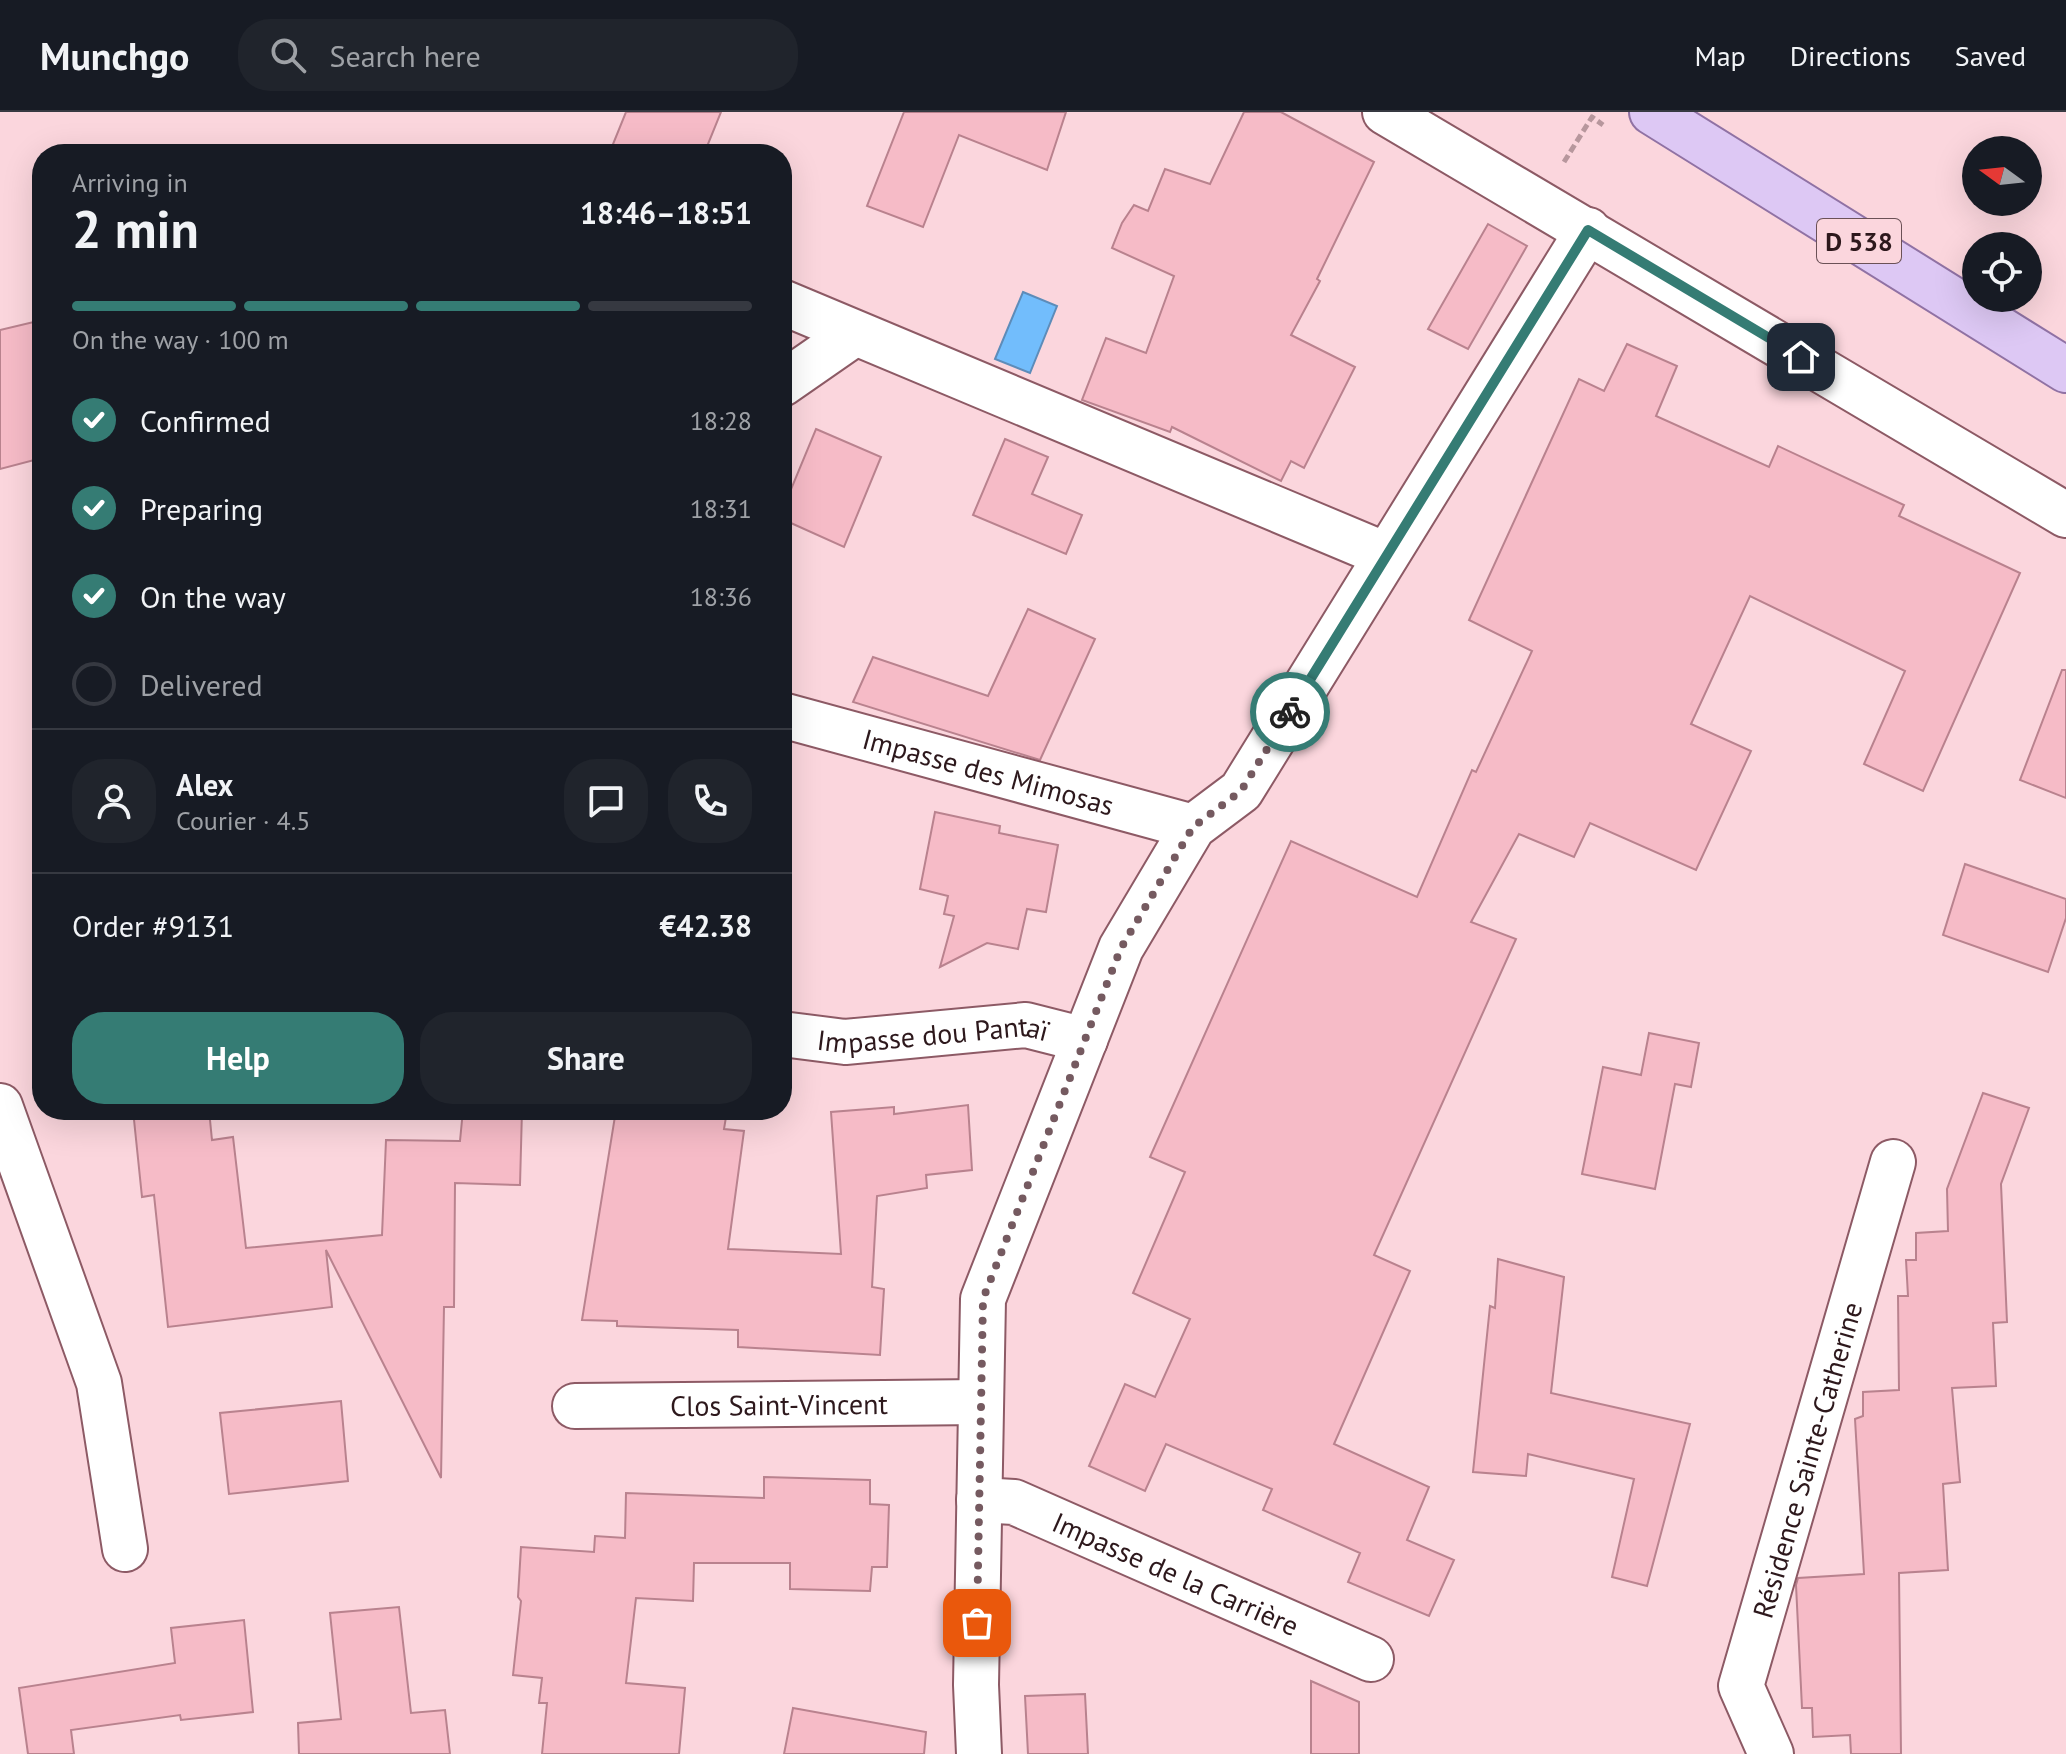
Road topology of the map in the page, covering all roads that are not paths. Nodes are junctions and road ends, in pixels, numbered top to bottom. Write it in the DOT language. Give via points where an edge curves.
graph roads {
  1 [pos="1385,112"];
  2 [pos="1652,112"];
  3 [pos="1588,230"];
  4 [pos="792,306"];
  5 [pos="854,334"];
  6 [pos="2066,370"];
  7 [pos="792,377"];
  8 [pos="2066,515"];
  9 [pos="1386,555"];
  10 [pos="792,718"];
  11 [pos="1193,827"];
  12 [pos="792,1035"];
  13 [pos="1085,1040"];
  14 [pos="0,1106"];
  15 [pos="1893,1162"];
  16 [pos="981,1402"];
  17 [pos="575,1406"];
  18 [pos="979,1500"];
  19 [pos="125,1549"];
  20 [pos="1371,1659"];
  21 [pos="979,1754"];
  22 [pos="1771,1754"];
  1 -- 3 [label="street"];
  2 -- 6 [label="main road, D 538"];
  3 -- 8 [label="street"];
  3 -- 9 [label="street"];
  4 -- 5 [label="street"];
  5 -- 7 [label="street"];
  5 -- 9 [label="street"];
  9 -- 11 [label="street" via="1241,791"];
  10 -- 11 [label="street, Impasse des Mimosas"];
  11 -- 13 [label="street" via="1121,948"];
  12 -- 13 [label="street, Impasse dou Pantaï" via="845,1042 1026,1025"];
  13 -- 16 [label="street" via="983,1299"];
  14 -- 19 [label="street" via="99,1383"];
  15 -- 22 [label="street, Résidence Sainte-Catherine" via="1741,1686"];
  16 -- 17 [label="street, Clos Saint-Vincent"];
  16 -- 18 [label="street"];
  18 -- 20 [label="street, Impasse de la Carrière" via="1014,1502"];
  18 -- 21 [label="street"];
}
